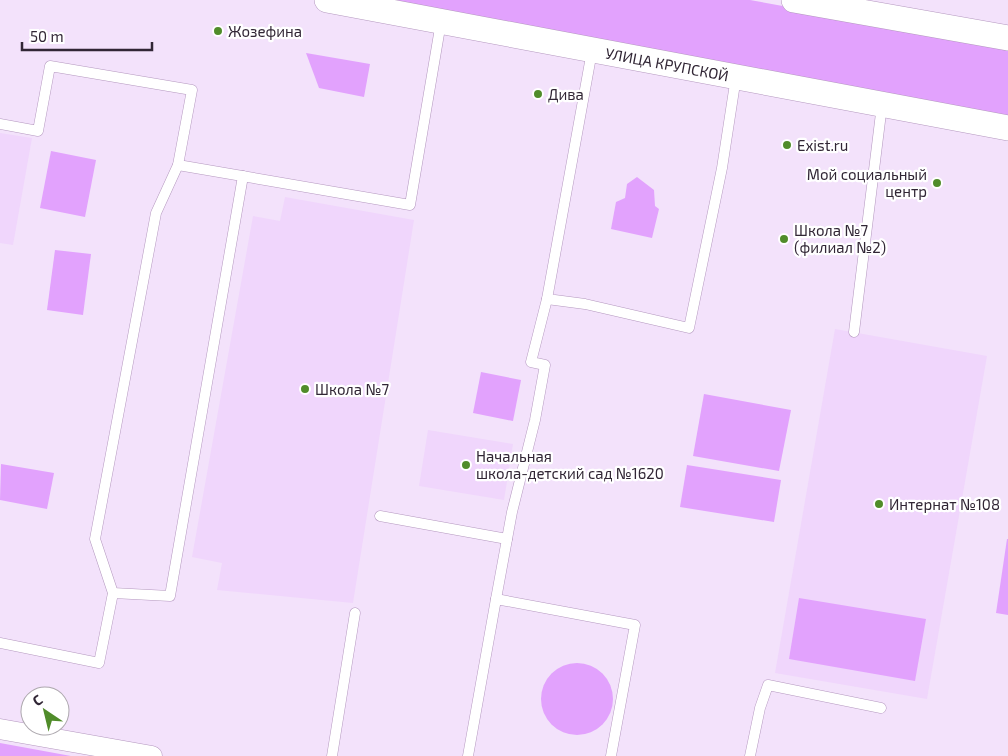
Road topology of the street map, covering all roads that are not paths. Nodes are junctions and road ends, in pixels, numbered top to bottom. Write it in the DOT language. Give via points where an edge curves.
graph roads {
  1 [pos="327,0"];
  2 [pos="794,0"];
  3 [pos="442,22"];
  4 [pos="1008,38"];
  5 [pos="592,50"];
  6 [pos="736,76"];
  7 [pos="882,104"];
  8 [pos="0,124"];
  9 [pos="1008,128"];
  10 [pos="178,165"];
  11 [pos="243,176"];
  12 [pos="548,300"];
  13 [pos="854,332"];
  14 [pos="380,516"];
  15 [pos="507,539"];
  16 [pos="112,593"];
  17 [pos="496,599"];
  18 [pos="355,613"];
  19 [pos="0,643"];
  20 [pos="881,708"];
  21 [pos="0,729"];
  22 [pos="152,756"];
  23 [pos="332,756"];
  24 [pos="468,756"];
  25 [pos="611,756"];
  26 [pos="750,756"];
  1 -- 3 [label="street, УЛИЦА КРУПСКОЙ"];
  2 -- 4 [label="street"];
  3 -- 5 [label="street, УЛИЦА КРУПСКОЙ"];
  3 -- 11 [label="lane" via="410,205"];
  5 -- 6 [label="street, УЛИЦА КРУПСКОЙ"];
  5 -- 12 [label="lane"];
  6 -- 7 [label="street, УЛИЦА КРУПСКОЙ"];
  6 -- 12 [label="lane" via="722,168 689,328 585,304"];
  7 -- 9 [label="street, УЛИЦА КРУПСКОЙ"];
  7 -- 13 [label="lane"];
  8 -- 10 [label="lane" via="38,131 50,66 192,90"];
  10 -- 11 [label="lane"];
  10 -- 16 [label="lane" via="156,213 95,539"];
  11 -- 16 [label="lane" via="170,596"];
  12 -- 15 [label="lane" via="531,362 545,365"];
  14 -- 15 [label="lane"];
  15 -- 17 [label="lane"];
  16 -- 19 [label="lane" via="99,663"];
  17 -- 24 [label="lane"];
  17 -- 25 [label="lane" via="635,625"];
  18 -- 23 [label="lane"];
  20 -- 26 [label="lane" via="768,685"];
  21 -- 22 [label="street"];
}
